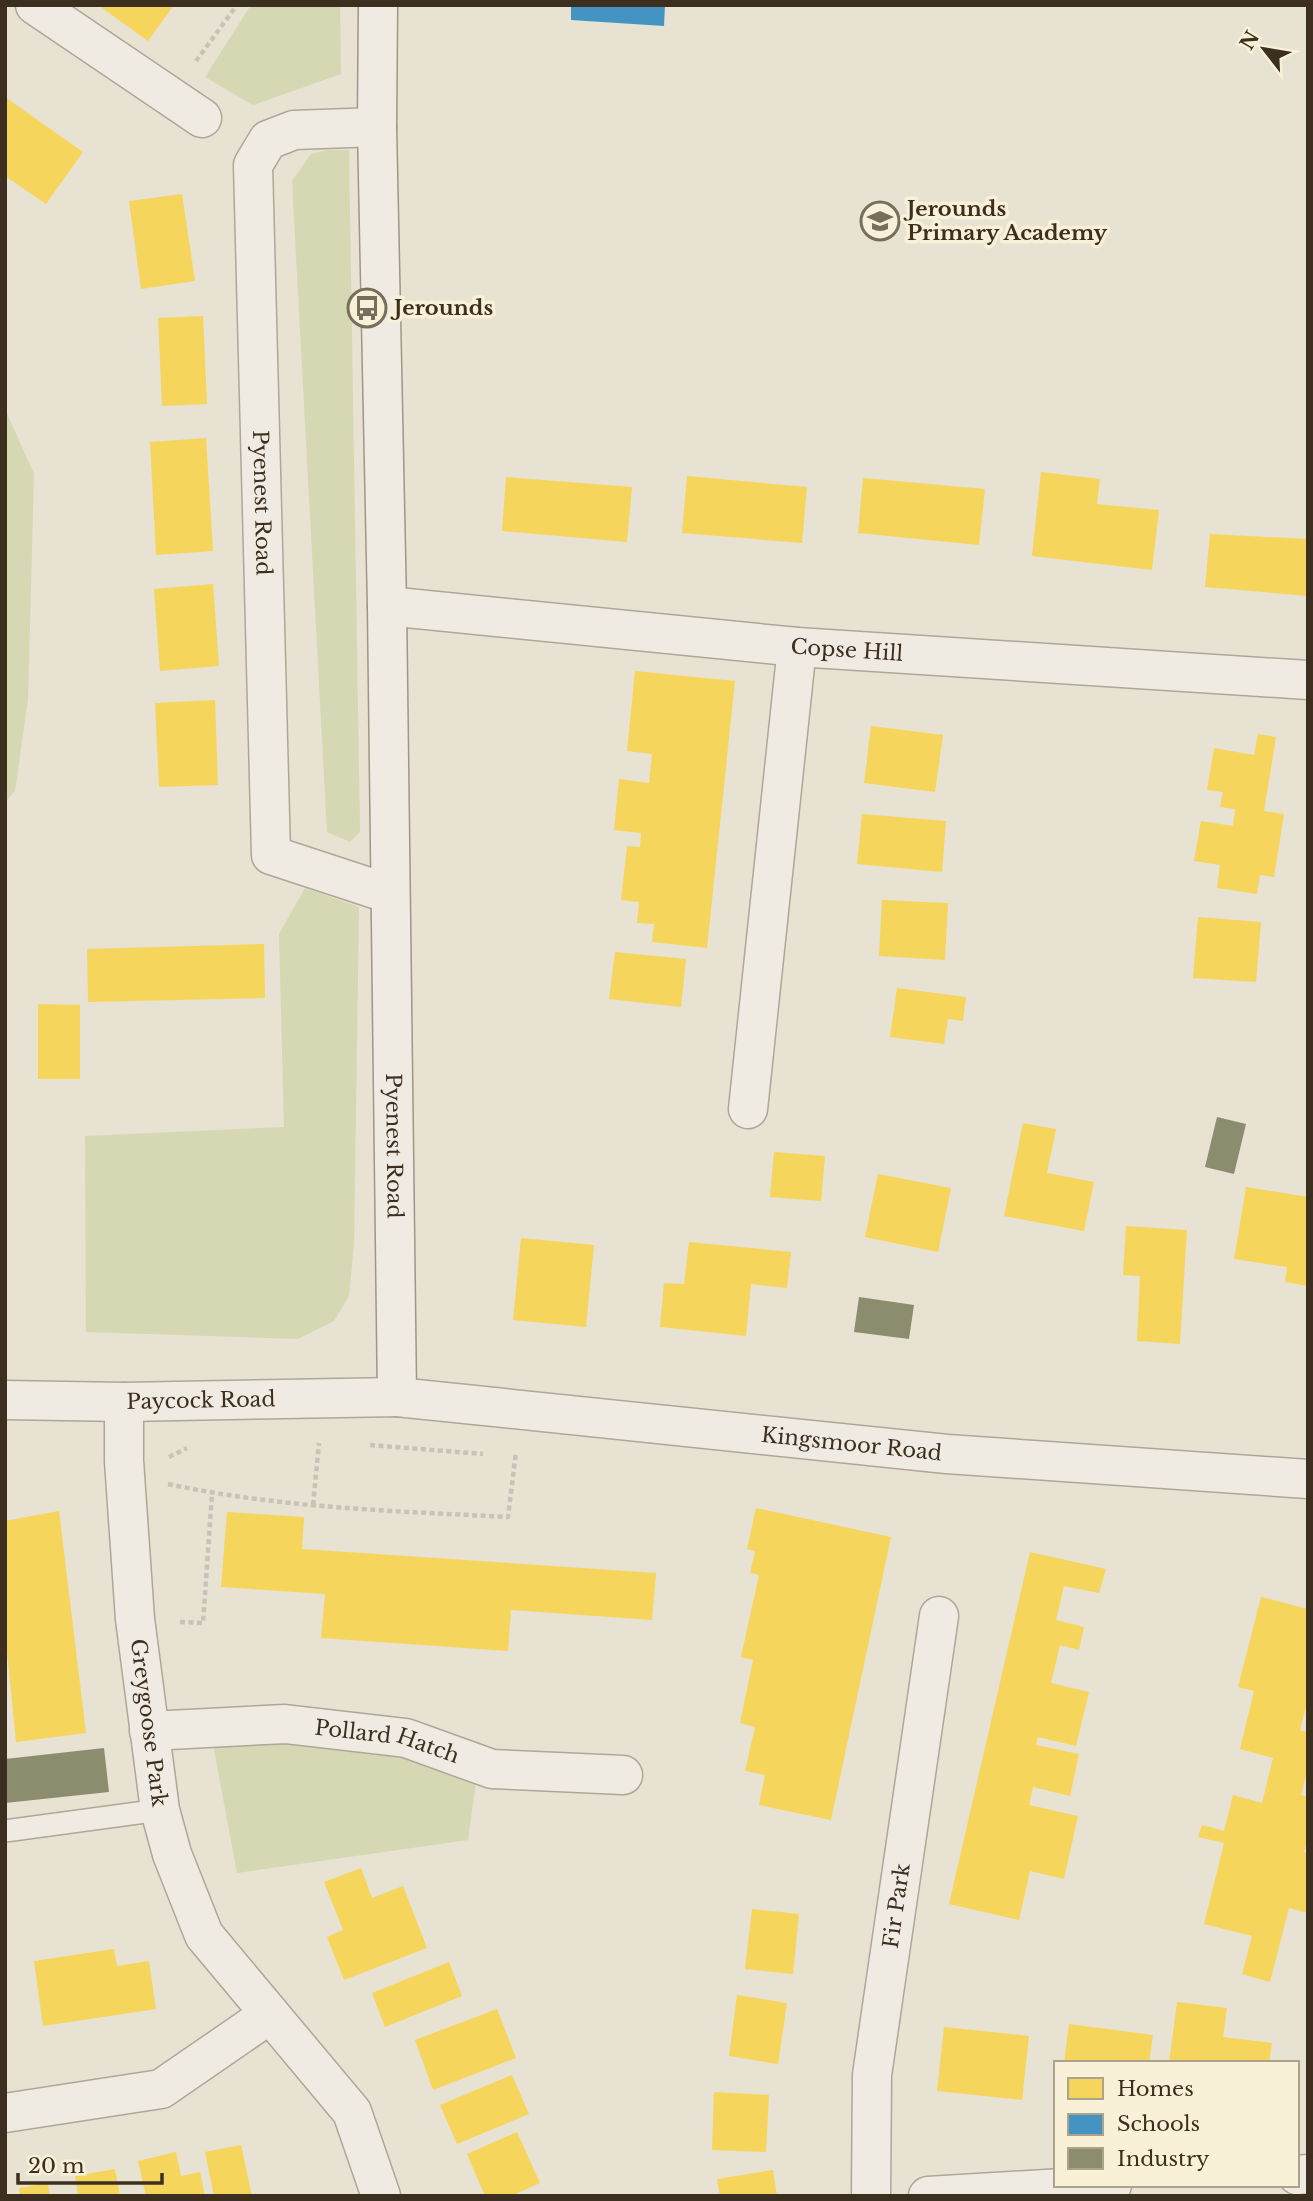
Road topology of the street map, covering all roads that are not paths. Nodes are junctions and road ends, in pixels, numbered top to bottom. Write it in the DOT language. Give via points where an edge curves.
graph roads {
  1 [pos="35,5"];
  2 [pos="378,5"];
  3 [pos="202,118"];
  4 [pos="377,127"];
  5 [pos="387,606"];
  6 [pos="797,647"];
  7 [pos="1308,680"];
  8 [pos="390,894"];
  9 [pos="748,1109"];
  10 [pos="397,1397"];
  11 [pos="5,1400"];
  12 [pos="124,1402"];
  13 [pos="1308,1479"];
  14 [pos="939,1616"];
  15 [pos="149,1731"];
  16 [pos="623,1774"];
  17 [pos="160,1810"];
  18 [pos="5,1831"];
  19 [pos="270,2014"];
  20 [pos="5,2113"];
  21 [pos="1079,2187"];
  22 [pos="381,2196"];
  23 [pos="871,2196"];
  24 [pos="928,2196"];
  1 -- 3 [label="street"];
  2 -- 4 [label="street, Pyenest Road"];
  4 -- 5 [label="street, Pyenest Road"];
  4 -- 8 [label="street, Pyenest Road" via="294,130 268,140 253,165 271,855"];
  5 -- 6 [label="street, Copse Hill"];
  5 -- 8 [label="street, Pyenest Road"];
  6 -- 7 [label="street, Copse Hill"];
  6 -- 9 [label="street"];
  8 -- 10 [label="street, Pyenest Road"];
  10 -- 12 [label="street, Paycock Road"];
  10 -- 13 [label="street, Kingsmoor Road" via="947,1454"];
  11 -- 12 [label="street, Paycock Road"];
  12 -- 15 [label="street, Greygoose Park" via="135,1619"];
  14 -- 23 [label="street, Fir Park" via="872,2075"];
  15 -- 16 [label="street, Pollard Hatch" via="285,1724 406,1738 492,1769"];
  15 -- 17 [label="street, Greygoose Park"];
  17 -- 18 [label="lane"];
  17 -- 19 [label="street, Greygoose Park" via="204,1935"];
  19 -- 20 [label="street" via="161,2089"];
  19 -- 22 [label="street, Greygoose Park" via="352,2112"];
  21 -- 24 [label="street"];
}
